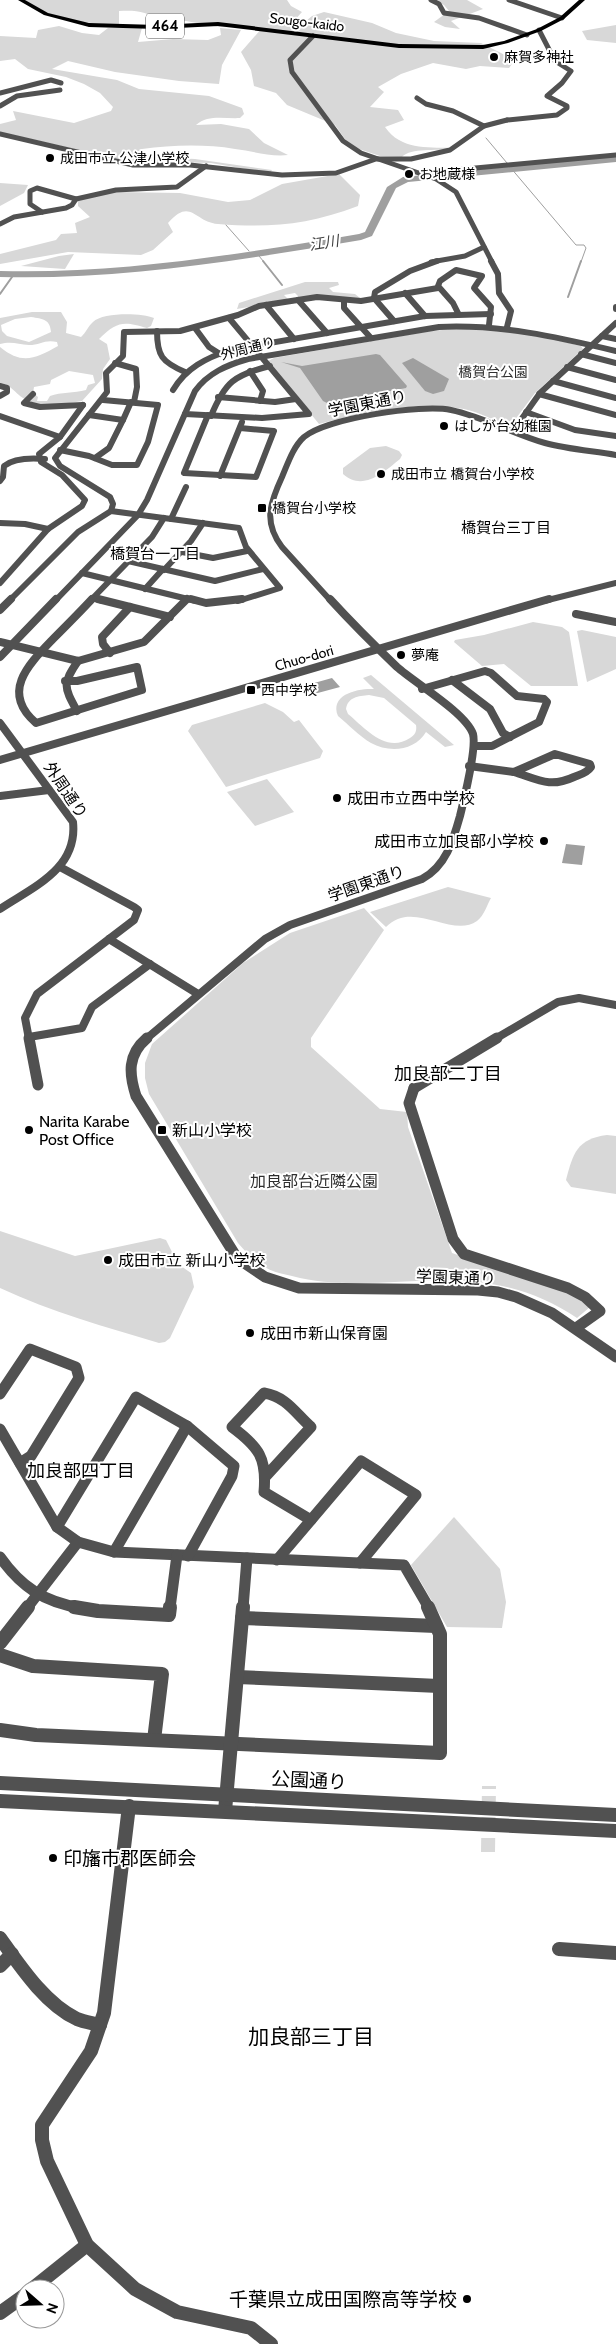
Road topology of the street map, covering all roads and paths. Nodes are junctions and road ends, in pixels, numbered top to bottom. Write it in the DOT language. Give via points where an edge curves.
graph roads {
  1 [pos="21,0"];
  2 [pos="431,0"];
  3 [pos="509,0"];
  4 [pos="582,0"];
  5 [pos="562,18"];
  6 [pos="539,30"];
  7 [pos="527,35"];
  8 [pos="313,36"];
  9 [pos="20,82"];
  10 [pos="61,84"];
  11 [pos="26,87"];
  12 [pos="60,90"];
  13 [pos="0,93"];
  14 [pos="39,95"];
  15 [pos="417,98"];
  16 [pos="0,106"];
  17 [pos="484,126"];
  18 [pos="0,134"];
  19 [pos="616,155"];
  20 [pos="376,159"];
  21 [pos="206,166"];
  22 [pos="424,174"];
  23 [pos="76,199"];
  24 [pos="42,212"];
  25 [pos="0,224"];
  26 [pos="484,247"];
  27 [pos="438,288"];
  28 [pos="405,293"];
  29 [pos="374,299"];
  30 [pos="298,300"];
  31 [pos="344,300"];
  32 [pos="266,305"];
  33 [pos="458,314"];
  34 [pos="492,314"];
  35 [pos="426,316"];
  36 [pos="230,318"];
  37 [pos="394,321"];
  38 [pos="616,323"];
  39 [pos="489,325"];
  40 [pos="361,327"];
  41 [pos="507,327"];
  42 [pos="195,328"];
  43 [pos="157,331"];
  44 [pos="327,333"];
  45 [pos="602,336"];
  46 [pos="294,338"];
  47 [pos="371,338"];
  48 [pos="616,339"];
  49 [pos="591,345"];
  50 [pos="252,346"];
  51 [pos="616,351"];
  52 [pos="220,354"];
  53 [pos="581,354"];
  54 [pos="262,357"];
  55 [pos="616,363"];
  56 [pos="115,364"];
  57 [pos="270,366"];
  58 [pos="567,367"];
  59 [pos="250,371"];
  60 [pos="184,372"];
  61 [pos="616,380"];
  62 [pos="553,381"];
  63 [pos="0,386"];
  64 [pos="173,390"];
  65 [pos="33,394"];
  66 [pos="539,394"];
  67 [pos="0,396"];
  68 [pos="218,398"];
  69 [pos="616,398"];
  70 [pos="296,399"];
  71 [pos="103,400"];
  72 [pos="260,401"];
  73 [pos="132,402"];
  74 [pos="602,411"];
  75 [pos="526,412"];
  76 [pos="185,414"];
  77 [pos="89,415"];
  78 [pos="616,415"];
  79 [pos="210,416"];
  80 [pos="1,417"];
  81 [pos="243,418"];
  82 [pos="123,420"];
  83 [pos="240,428"];
  84 [pos="513,431"];
  85 [pos="616,436"];
  86 [pos="60,437"];
  87 [pos="60,450"];
  88 [pos="616,456"];
  89 [pos="39,458"];
  90 [pos="55,458"];
  91 [pos="95,458"];
  92 [pos="220,476"];
  93 [pos="0,481"];
  94 [pos="186,487"];
  95 [pos="111,511"];
  96 [pos="138,515"];
  97 [pos="167,518"];
  98 [pos="0,523"];
  99 [pos="203,523"];
  100 [pos="48,529"];
  101 [pos="182,552"];
  102 [pos="247,552"];
  103 [pos="128,561"];
  104 [pos="164,569"];
  105 [pos="263,569"];
  106 [pos="82,573"];
  107 [pos="616,577"];
  108 [pos="110,580"];
  109 [pos="616,582"];
  110 [pos="0,583"];
  111 [pos="145,589"];
  112 [pos="92,598"];
  113 [pos="187,599"];
  114 [pos="130,607"];
  115 [pos="0,610"];
  116 [pos="576,614"];
  117 [pos="170,617"];
  118 [pos="616,622"];
  119 [pos="0,642"];
  120 [pos="11,645"];
  121 [pos="376,646"];
  122 [pos="39,652"];
  123 [pos="110,653"];
  124 [pos="0,657"];
  125 [pos="78,661"];
  126 [pos="452,680"];
  127 [pos="65,681"];
  128 [pos="422,689"];
  129 [pos="77,711"];
  130 [pos="0,723"];
  131 [pos="510,738"];
  132 [pos="474,746"];
  133 [pos="20,751"];
  134 [pos="0,754"];
  135 [pos="0,760"];
  136 [pos="469,766"];
  137 [pos="514,772"];
  138 [pos="50,790"];
  139 [pos="0,796"];
  140 [pos="60,866"];
  141 [pos="0,909"];
  142 [pos="109,939"];
  143 [pos="150,964"];
  144 [pos="198,994"];
  145 [pos="616,1005"];
  146 [pos="29,1036"];
  147 [pos="38,1085"];
  148 [pos="576,1328"];
  149 [pos="616,1357"];
  150 [pos="0,1394"];
  151 [pos="187,1426"];
  152 [pos="0,1429"];
  153 [pos="20,1463"];
  154 [pos="266,1476"];
  155 [pos="311,1520"];
  156 [pos="57,1527"];
  157 [pos="78,1542"];
  158 [pos="114,1552"];
  159 [pos="182,1556"];
  160 [pos="0,1557"];
  161 [pos="247,1558"];
  162 [pos="277,1560"];
  163 [pos="360,1563"];
  164 [pos="38,1594"];
  165 [pos="242,1618"];
  166 [pos="436,1626"];
  167 [pos="0,1643"];
  168 [pos="0,1655"];
  169 [pos="237,1677"];
  170 [pos="439,1686"];
  171 [pos="0,1730"];
  172 [pos="154,1740"];
  173 [pos="231,1743"];
  174 [pos="0,1783"];
  175 [pos="226,1795"];
  176 [pos="0,1801"];
  177 [pos="129,1806"];
  178 [pos="225,1811"];
  179 [pos="616,1815"];
  180 [pos="616,1831"];
  181 [pos="0,1938"];
  182 [pos="559,1948"];
  183 [pos="616,1953"];
  184 [pos="12,1954"];
  185 [pos="0,1966"];
  186 [pos="100,2025"];
  187 [pos="87,2245"];
  188 [pos="44,2279"];
  189 [pos="15,2302"];
  190 [pos="0,2313"];
  191 [pos="271,2344"];
  1 -- 8 [label="highway, Sougo-kaido / 464" via="46,14 89,26 218,24"];
  2 -- 7 [label="street" via="439,4 444,13 479,18"];
  3 -- 5 [label="street"];
  4 -- 5 [label="highway, Sougo-kaido / 464"];
  5 -- 6 [label="highway, Sougo-kaido / 464"];
  6 -- 7 [label="highway, Sougo-kaido / 464"];
  6 -- 17 [label="street" via="555,61 571,71 547,96 567,108 556,115"];
  7 -- 8 [label="highway, Sougo-kaido / 464" via="483,47 398,46"];
  8 -- 20 [label="street" via="290,60 292,72 343,141"];
  9 -- 11 [label="street"];
  10 -- 11 [label="street" via="51,80"];
  11 -- 13 [label="street"];
  11 -- 14 [label="street"];
  12 -- 14 [label="street"];
  14 -- 16 [label="street" via="17,96"];
  15 -- 17 [label="street"];
  17 -- 20 [label="street" via="450,150 405,159"];
  18 -- 21 [label="street" via="133,165"];
  19 -- 22 [label="street"];
  20 -- 21 [label="street" via="348,170 320,174 262,174"];
  20 -- 22 [label="street"];
  21 -- 23 [label="street" via="177,187 116,190"];
  22 -- 26 [label="street" via="450,187 458,195"];
  23 -- 24 [label="street" via="66,208"];
  23 -- 24 [label="street" via="36,188 30,191 30,204"];
  24 -- 25 [label="street" via="14,217"];
  26 -- 29 [label="street" via="467,256 420,266 375,292"];
  26 -- 41 [label="street" via="499,276 499,293 511,311"];
  27 -- 28 [label="street"];
  27 -- 33 [label="street" via="453,303"];
  27 -- 34 [label="street" via="440,281 452,270 482,276 474,288 489,304"];
  28 -- 29 [label="street"];
  28 -- 35 [label="street"];
  29 -- 31 [label="street"];
  29 -- 37 [label="street"];
  30 -- 31 [label="street" via="321,296"];
  30 -- 32 [label="street"];
  30 -- 44 [label="street"];
  31 -- 40 [label="street" via="342,306"];
  32 -- 36 [label="street"];
  32 -- 46 [label="street"];
  33 -- 34 [label="street"];
  33 -- 35 [label="street"];
  34 -- 39 [label="street"];
  35 -- 37 [label="street"];
  36 -- 42 [label="street"];
  36 -- 50 [label="street"];
  37 -- 40 [label="street"];
  38 -- 45 [label="street"];
  39 -- 41 [label="street, 外周通り"];
  39 -- 47 [label="street, 外周通り" via="439,327"];
  40 -- 44 [label="street"];
  40 -- 47 [label="street"];
  41 -- 49 [label="street, 外周通り"];
  42 -- 43 [label="street"];
  42 -- 52 [label="street" via="209,347"];
  43 -- 56 [label="street" via="124,332 124,354"];
  43 -- 60 [label="street" via="161,359"];
  44 -- 46 [label="street"];
  45 -- 48 [label="street"];
  45 -- 49 [label="street"];
  46 -- 50 [label="street"];
  47 -- 54 [label="street, 外周通り"];
  49 -- 51 [label="street, 外周通り"];
  49 -- 53 [label="street"];
  50 -- 52 [label="street"];
  50 -- 54 [label="street"];
  52 -- 60 [label="street"];
  53 -- 55 [label="street"];
  53 -- 58 [label="street"];
  54 -- 57 [label="street"];
  54 -- 76 [label="street, 外周通り" via="229,365 211,374 199,385"];
  56 -- 71 [label="street" via="106,372 108,388"];
  56 -- 73 [label="street" via="136,368 137,387"];
  57 -- 59 [label="street"];
  57 -- 70 [label="street"];
  58 -- 61 [label="street"];
  58 -- 62 [label="street"];
  59 -- 68 [label="street" via="230,380"];
  59 -- 72 [label="street" via="263,391"];
  60 -- 64 [label="street"];
  62 -- 66 [label="street"];
  62 -- 69 [label="street"];
  63 -- 67 [label="street" via="7,388 7,392"];
  65 -- 86 [label="street" via="24,403 40,407 84,405"];
  66 -- 74 [label="street"];
  66 -- 75 [label="street"];
  68 -- 72 [label="street"];
  68 -- 79 [label="street"];
  69 -- 74 [label="street"];
  70 -- 72 [label="street"];
  70 -- 81 [label="street" via="309,414 276,419"];
  71 -- 73 [label="street"];
  71 -- 77 [label="street"];
  73 -- 82 [label="street"];
  73 -- 91 [label="street" via="159,406 137,465 112,465"];
  74 -- 78 [label="street"];
  75 -- 84 [label="street"];
  75 -- 85 [label="street" via="575,430"];
  76 -- 79 [label="street"];
  76 -- 96 [label="street, 外周通り"];
  77 -- 82 [label="street"];
  77 -- 87 [label="street"];
  79 -- 81 [label="street"];
  79 -- 92 [label="street" via="184,473"];
  80 -- 86 [label="street"];
  81 -- 83 [label="street"];
  82 -- 91 [label="street" via="109,448"];
  83 -- 92 [label="street"];
  83 -- 92 [label="street" via="274,431 256,477"];
  84 -- 88 [label="street, 学園東通り" via="566,448"];
  84 -- 121 [label="street, 学園東通り" via="464,412 416,409 324,426 303,438 295,448 272,501 270,528 282,547"];
  86 -- 89 [label="street" via="39,454"];
  87 -- 90 [label="street"];
  87 -- 91 [label="street"];
  89 -- 90 [label="street"];
  89 -- 93 [label="street" via="6,464"];
  89 -- 100 [label="street" via="44,466 62,475 85,500 82,506"];
  90 -- 95 [label="street" via="60,466 107,494 113,504"];
  94 -- 97 [label="street"];
  95 -- 96 [label="street"];
  95 -- 115 [label="street" via="78,532"];
  96 -- 97 [label="street"];
  96 -- 106 [label="street, 外周通り"];
  97 -- 99 [label="street"];
  97 -- 103 [label="street"];
  98 -- 100 [label="street"];
  99 -- 101 [label="street"];
  99 -- 102 [label="street" via="239,528"];
  100 -- 110 [label="street"];
  101 -- 102 [label="street" via="213,558"];
  101 -- 104 [label="street"];
  102 -- 105 [label="street"];
  103 -- 104 [label="street"];
  103 -- 108 [label="street"];
  104 -- 105 [label="street" via="215,581"];
  104 -- 111 [label="street"];
  105 -- 113 [label="street" via="279,585 278,590 229,602 206,603"];
  106 -- 108 [label="street"];
  106 -- 120 [label="street, 外周通り"];
  107 -- 121 [label="street, Chuo-dori" via="570,587"];
  108 -- 111 [label="street"];
  108 -- 112 [label="street"];
  109 -- 121 [label="street, Chuo-dori"];
  111 -- 113 [label="street"];
  112 -- 114 [label="street"];
  112 -- 122 [label="street"];
  113 -- 117 [label="street"];
  114 -- 117 [label="street"];
  114 -- 123 [label="street" via="102,638"];
  116 -- 118 [label="street"];
  117 -- 123 [label="street" via="144,642"];
  119 -- 120 [label="street"];
  120 -- 122 [label="street"];
  120 -- 124 [label="street, 外周通り"];
  121 -- 128 [label="street, 学園東通り"];
  121 -- 133 [label="street, Chuo-dori"];
  122 -- 125 [label="street"];
  122 -- 129 [label="street" via="20,677 18,691 21,704 36,724"];
  123 -- 125 [label="street"];
  125 -- 127 [label="street"];
  126 -- 128 [label="street"];
  126 -- 131 [label="street" via="490,709 503,733"];
  126 -- 131 [label="street" via="485,671 516,696 546,700 539,722"];
  127 -- 129 [label="street" via="66,693"];
  127 -- 129 [label="street" via="77,682 138,668 140,692"];
  128 -- 132 [label="street, 学園東通り" via="466,721 474,736"];
  130 -- 133 [label="street, 外周通り"];
  131 -- 132 [label="street" via="489,747"];
  132 -- 136 [label="street, 学園東通り"];
  133 -- 134 [label="street, Chuo-dori"];
  133 -- 135 [label="street, Chuo-dori"];
  133 -- 138 [label="street, 外周通り"];
  136 -- 137 [label="street"];
  136 -- 144 [label="street, 学園東通り" via="452,844 434,871 408,885 277,931"];
  137 -- 137 [label="street" via="555,754 591,767 556,784"];
  138 -- 139 [label="street"];
  138 -- 140 [label="street, 外周通り" via="73,822 76,832 73,848"];
  140 -- 141 [label="street, 外周通り"];
  140 -- 142 [label="street" via="138,910 137,917"];
  142 -- 143 [label="street"];
  142 -- 146 [label="street" via="41,989 25,1018"];
  143 -- 144 [label="street"];
  143 -- 146 [label="street" via="92,1007 82,1028"];
  144 -- 148 [label="street, 学園東通り" via="144,1041 130,1065 131,1080 136,1096 237,1258 265,1277 299,1288 490,1291 535,1304 559,1315"];
  145 -- 148 [label="street" via="579,998 558,1002 414,1088 409,1103 458,1249 585,1297 600,1311"];
  146 -- 147 [label="street"];
  148 -- 149 [label="street, 学園東通り"];
  150 -- 153 [label="street" via="30,1348 76,1367 80,1378 31,1456"];
  151 -- 156 [label="street" via="136,1397"];
  151 -- 158 [label="street"];
  151 -- 159 [label="street" via="234,1466 232,1476"];
  152 -- 153 [label="street"];
  153 -- 156 [label="street"];
  154 -- 154 [label="street" via="311,1427 283,1397 264,1392 232,1427 250,1440 260,1453 266,1464"];
  154 -- 155 [label="street" via="264,1492"];
  155 -- 162 [label="street"];
  155 -- 163 [label="street" via="361,1461 416,1495"];
  156 -- 157 [label="street"];
  157 -- 158 [label="street"];
  157 -- 164 [label="street"];
  158 -- 159 [label="street"];
  159 -- 161 [label="street"];
  159 -- 164 [label="street" via="169,1615 81,1608"];
  160 -- 164 [label="street" via="8,1573"];
  161 -- 162 [label="street"];
  161 -- 165 [label="street"];
  162 -- 163 [label="street"];
  163 -- 166 [label="street" via="404,1565 424,1595"];
  164 -- 167 [label="street"];
  165 -- 166 [label="street"];
  165 -- 169 [label="street"];
  166 -- 170 [label="street" via="440,1634"];
  168 -- 172 [label="street" via="33,1666 162,1674"];
  169 -- 170 [label="street"];
  169 -- 173 [label="street"];
  170 -- 173 [label="street" via="440,1753"];
  171 -- 172 [label="street"];
  172 -- 173 [label="street"];
  173 -- 175 [label="street"];
  174 -- 175 [label="street, 公園通り"];
  175 -- 178 [label="street"];
  175 -- 179 [label="street, 公園通り"];
  176 -- 177 [label="street, 公園通り"];
  177 -- 178 [label="street, 公園通り"];
  177 -- 186 [label="street"];
  178 -- 180 [label="street, 公園通り"];
  181 -- 184 [label="street"];
  182 -- 183 [label="street"];
  184 -- 185 [label="street"];
  184 -- 186 [label="street" via="59,2007 77,2020"];
  186 -- 187 [label="street" via="91,2051 42,2125 47,2162"];
  187 -- 188 [label="street"];
  187 -- 191 [label="street" via="135,2289 177,2312 251,2328"];
  189 -- 190 [label="street"];
}
